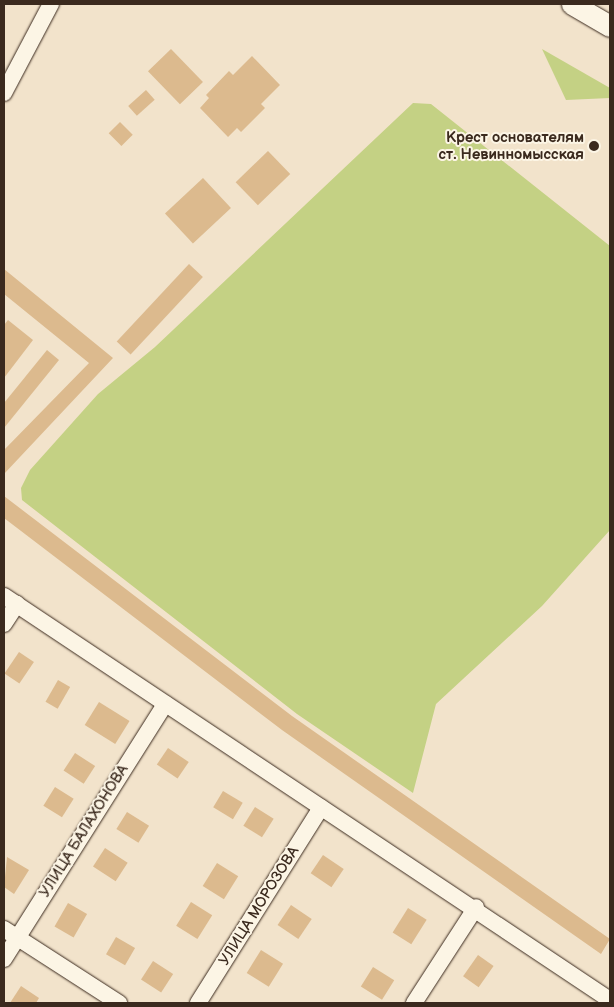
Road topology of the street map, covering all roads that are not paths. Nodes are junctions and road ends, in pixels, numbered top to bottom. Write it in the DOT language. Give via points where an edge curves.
graph roads {
  1 [pos="51,4"];
  2 [pos="572,4"];
  3 [pos="610,26"];
  4 [pos="4,94"];
  5 [pos="10,600"];
  6 [pos="4,624"];
  7 [pos="165,704"];
  8 [pos="321,808"];
  9 [pos="476,907"];
  10 [pos="10,933"];
  11 [pos="4,959"];
  12 [pos="610,1000"];
  13 [pos="119,1003"];
  14 [pos="198,1003"];
  15 [pos="414,1003"];
  1 -- 4 [label="street"];
  2 -- 3 [label="main road"];
  5 -- 6 [label="street"];
  5 -- 7 [label="street"];
  7 -- 8 [label="street"];
  7 -- 10 [label="street, УЛИЦА БАЛАХОНОВА"];
  8 -- 9 [label="street"];
  8 -- 14 [label="street, УЛИЦА МОРОЗОВА"];
  9 -- 12 [label="street"];
  9 -- 15 [label="street"];
  10 -- 11 [label="street, УЛИЦА БАЛАХОНОВА"];
  10 -- 13 [label="street"];
}
